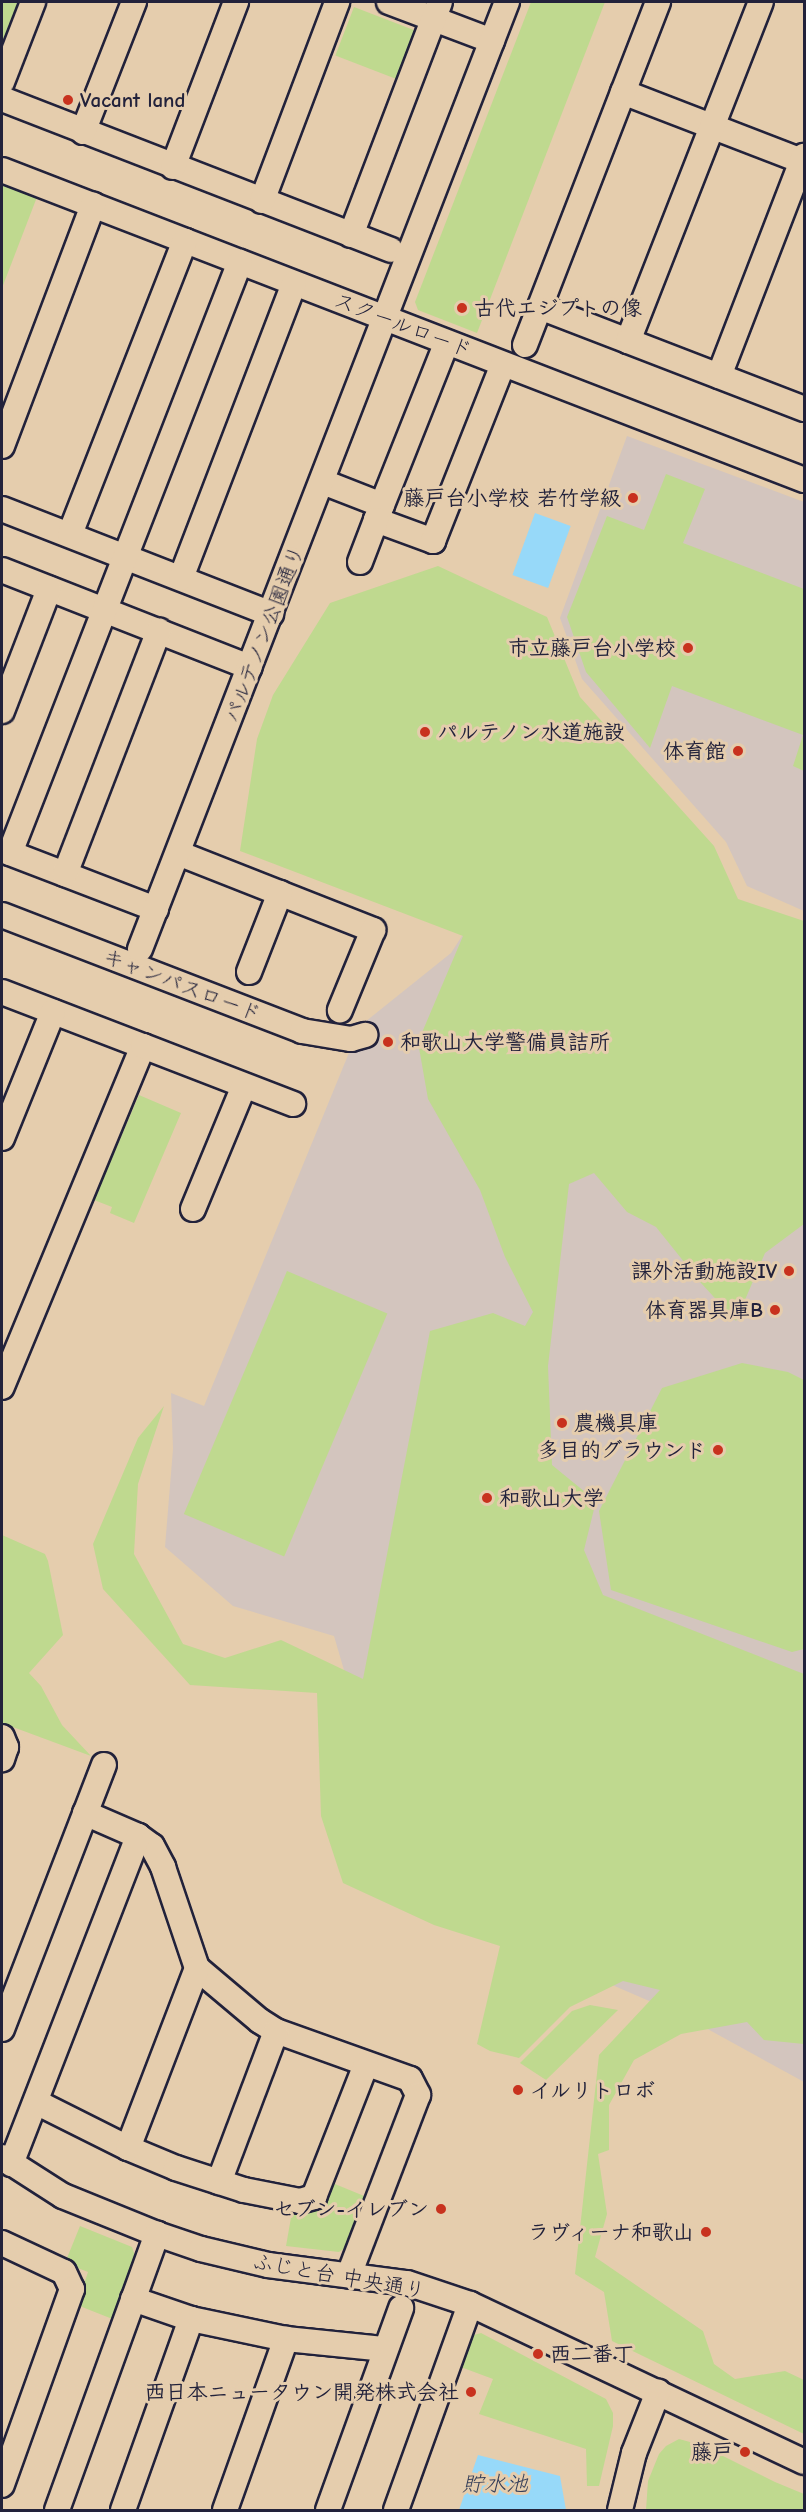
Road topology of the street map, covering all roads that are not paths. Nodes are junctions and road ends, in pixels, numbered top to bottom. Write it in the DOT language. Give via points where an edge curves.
graph roads {
  1 [pos="33,2"];
  2 [pos="134,2"];
  3 [pos="237,2"];
  4 [pos="337,2"];
  5 [pos="389,2"];
  6 [pos="507,2"];
  7 [pos="658,2"];
  8 [pos="761,2"];
  9 [pos="437,10"];
  10 [pos="492,41"];
  11 [pos="2,82"];
  12 [pos="623,92"];
  13 [pos="2,99"];
  14 [pos="712,126"];
  15 [pos="83,132"];
  16 [pos="804,160"];
  17 [pos="173,167"];
  18 [pos="2,170"];
  19 [pos="262,201"];
  20 [pos="93,205"];
  21 [pos="351,235"];
  22 [pos="185,241"];
  23 [pos="391,250"];
  24 [pos="240,262"];
  25 [pos="294,284"];
  26 [pos="540,307"];
  27 [pos="386,318"];
  28 [pos="628,341"];
  29 [pos="447,342"];
  30 [pos="525,345"];
  31 [pos="503,364"];
  32 [pos="719,376"];
  33 [pos="804,409"];
  34 [pos="2,446"];
  35 [pos="804,480"];
  36 [pos="323,482"];
  37 [pos="2,508"];
  38 [pos="379,512"];
  39 [pos="70,534"];
  40 [pos="126,556"];
  41 [pos="360,562"];
  42 [pos="2,570"];
  43 [pos="181,578"];
  44 [pos="49,589"];
  45 [pos="105,610"];
  46 [pos="271,614"];
  47 [pos="159,631"];
  48 [pos="250,667"];
  49 [pos="2,711"];
  50 [pos="6,851"];
  51 [pos="178,854"];
  52 [pos="65,874"];
  53 [pos="280,893"];
  54 [pos="156,909"];
  55 [pos="2,915"];
  56 [pos="140,949"];
  57 [pos="249,972"];
  58 [pos="2,992"];
  59 [pos="340,1011"];
  60 [pos="53,1012"];
  61 [pos="366,1035"];
  62 [pos="142,1046"];
  63 [pos="244,1086"];
  64 [pos="293,1104"];
  65 [pos="2,1138"];
  66 [pos="193,1209"];
  67 [pos="2,1388"];
  68 [pos="2,1737"];
  69 [pos="2,1759"];
  70 [pos="104,1765"];
  71 [pos="85,1813"];
  72 [pos="138,1836"];
  73 [pos="197,1968"];
  74 [pos="2,2029"];
  75 [pos="276,2031"];
  76 [pos="366,2064"];
  77 [pos="36,2102"];
  78 [pos="128,2148"];
  79 [pos="6,2161"];
  80 [pos="219,2182"];
  81 [pos="157,2234"];
  82 [pos="2,2243"];
  83 [pos="350,2275"];
  84 [pos="133,2299"];
  85 [pos="470,2304"];
  86 [pos="401,2308"];
  87 [pos="191,2319"];
  88 [pos="286,2339"];
  89 [pos="386,2349"];
  90 [pos="658,2392"];
  91 [pos="804,2462"];
  92 [pos="2,2485"];
  93 [pos="57,2511"];
  94 [pos="123,2511"];
  95 [pos="225,2511"];
  96 [pos="328,2511"];
  97 [pos="396,2511"];
  98 [pos="620,2511"];
  1 -- 11 [label="street"];
  2 -- 15 [label="street"];
  3 -- 17 [label="street"];
  4 -- 19 [label="street"];
  5 -- 9 [label="street"];
  6 -- 10 [label="street"];
  7 -- 12 [label="street"];
  8 -- 14 [label="street"];
  9 -- 10 [label="street"];
  9 -- 21 [label="street"];
  10 -- 27 [label="street, パルテノン公園通り"];
  12 -- 14 [label="street"];
  12 -- 26 [label="street"];
  13 -- 15 [label="street"];
  14 -- 16 [label="street"];
  14 -- 28 [label="street"];
  15 -- 17 [label="street"];
  16 -- 32 [label="street"];
  17 -- 19 [label="street"];
  18 -- 20 [label="street, スクールロード"];
  19 -- 21 [label="street"];
  20 -- 22 [label="street, スクールロード"];
  20 -- 34 [label="street"];
  21 -- 23 [label="street"];
  22 -- 24 [label="street, スクールロード"];
  22 -- 39 [label="street"];
  24 -- 25 [label="street, スクールロード"];
  24 -- 40 [label="street"];
  25 -- 27 [label="street, スクールロード"];
  25 -- 43 [label="street"];
  26 -- 28 [label="street"];
  26 -- 30 [label="street"];
  27 -- 29 [label="street, スクールロード"];
  27 -- 36 [label="street, パルテノン公園通り"];
  28 -- 32 [label="street"];
  29 -- 31 [label="street, スクールロード"];
  29 -- 38 [label="street"];
  31 -- 35 [label="street, スクールロード"];
  31 -- 38 [label="street" via="430,548"];
  32 -- 33 [label="street"];
  36 -- 38 [label="street"];
  36 -- 46 [label="street, パルテノン公園通り"];
  37 -- 39 [label="street"];
  38 -- 41 [label="street"];
  39 -- 40 [label="street"];
  40 -- 43 [label="street"];
  40 -- 45 [label="street"];
  42 -- 44 [label="street"];
  43 -- 46 [label="street"];
  44 -- 45 [label="street"];
  44 -- 49 [label="street"];
  45 -- 47 [label="street"];
  45 -- 50 [label="street"];
  46 -- 48 [label="street, パルテノン公園通り"];
  47 -- 48 [label="street"];
  47 -- 52 [label="street"];
  48 -- 51 [label="street, パルテノン公園通り"];
  50 -- 52 [label="street"];
  51 -- 53 [label="street"];
  51 -- 54 [label="street, パルテノン公園通り"];
  52 -- 54 [label="street"];
  53 -- 57 [label="street"];
  53 -- 59 [label="street" via="373,930"];
  54 -- 56 [label="street, パルテノン公園通り"];
  55 -- 61 [label="street, キャンパスロード" via="302,1031 351,1039"];
  58 -- 60 [label="street"];
  60 -- 62 [label="street"];
  60 -- 65 [label="street"];
  62 -- 63 [label="street"];
  62 -- 67 [label="street"];
  63 -- 64 [label="street"];
  63 -- 66 [label="street"];
  68 -- 69 [label="street" via="6,1747"];
  70 -- 71 [label="street"];
  71 -- 72 [label="street"];
  71 -- 74 [label="street"];
  72 -- 73 [label="street" via="152,1846 163,1867"];
  72 -- 77 [label="street"];
  73 -- 75 [label="street"];
  73 -- 78 [label="street"];
  75 -- 76 [label="street"];
  75 -- 80 [label="street"];
  76 -- 80 [label="street" via="314,2197 300,2201"];
  76 -- 83 [label="street" via="410,2079 418,2095"];
  77 -- 78 [label="street"];
  77 -- 79 [label="street"];
  78 -- 80 [label="street"];
  79 -- 81 [label="street, ふじと台 中央通り" via="63,2196"];
  81 -- 83 [label="street, ふじと台 中央通り" via="268,2265"];
  81 -- 84 [label="street"];
  82 -- 92 [label="street" via="64,2272 72,2289"];
  83 -- 85 [label="street, ふじと台 中央通り" via="407,2283"];
  84 -- 87 [label="street"];
  84 -- 93 [label="street"];
  85 -- 90 [label="street, ふじと台 中央通り"];
  85 -- 97 [label="street"];
  86 -- 89 [label="street"];
  87 -- 88 [label="street"];
  87 -- 94 [label="street"];
  88 -- 89 [label="street"];
  88 -- 95 [label="street"];
  89 -- 96 [label="street"];
  90 -- 91 [label="street, ふじと台 中央通り"];
  90 -- 98 [label="street" via="634,2453"];
}
